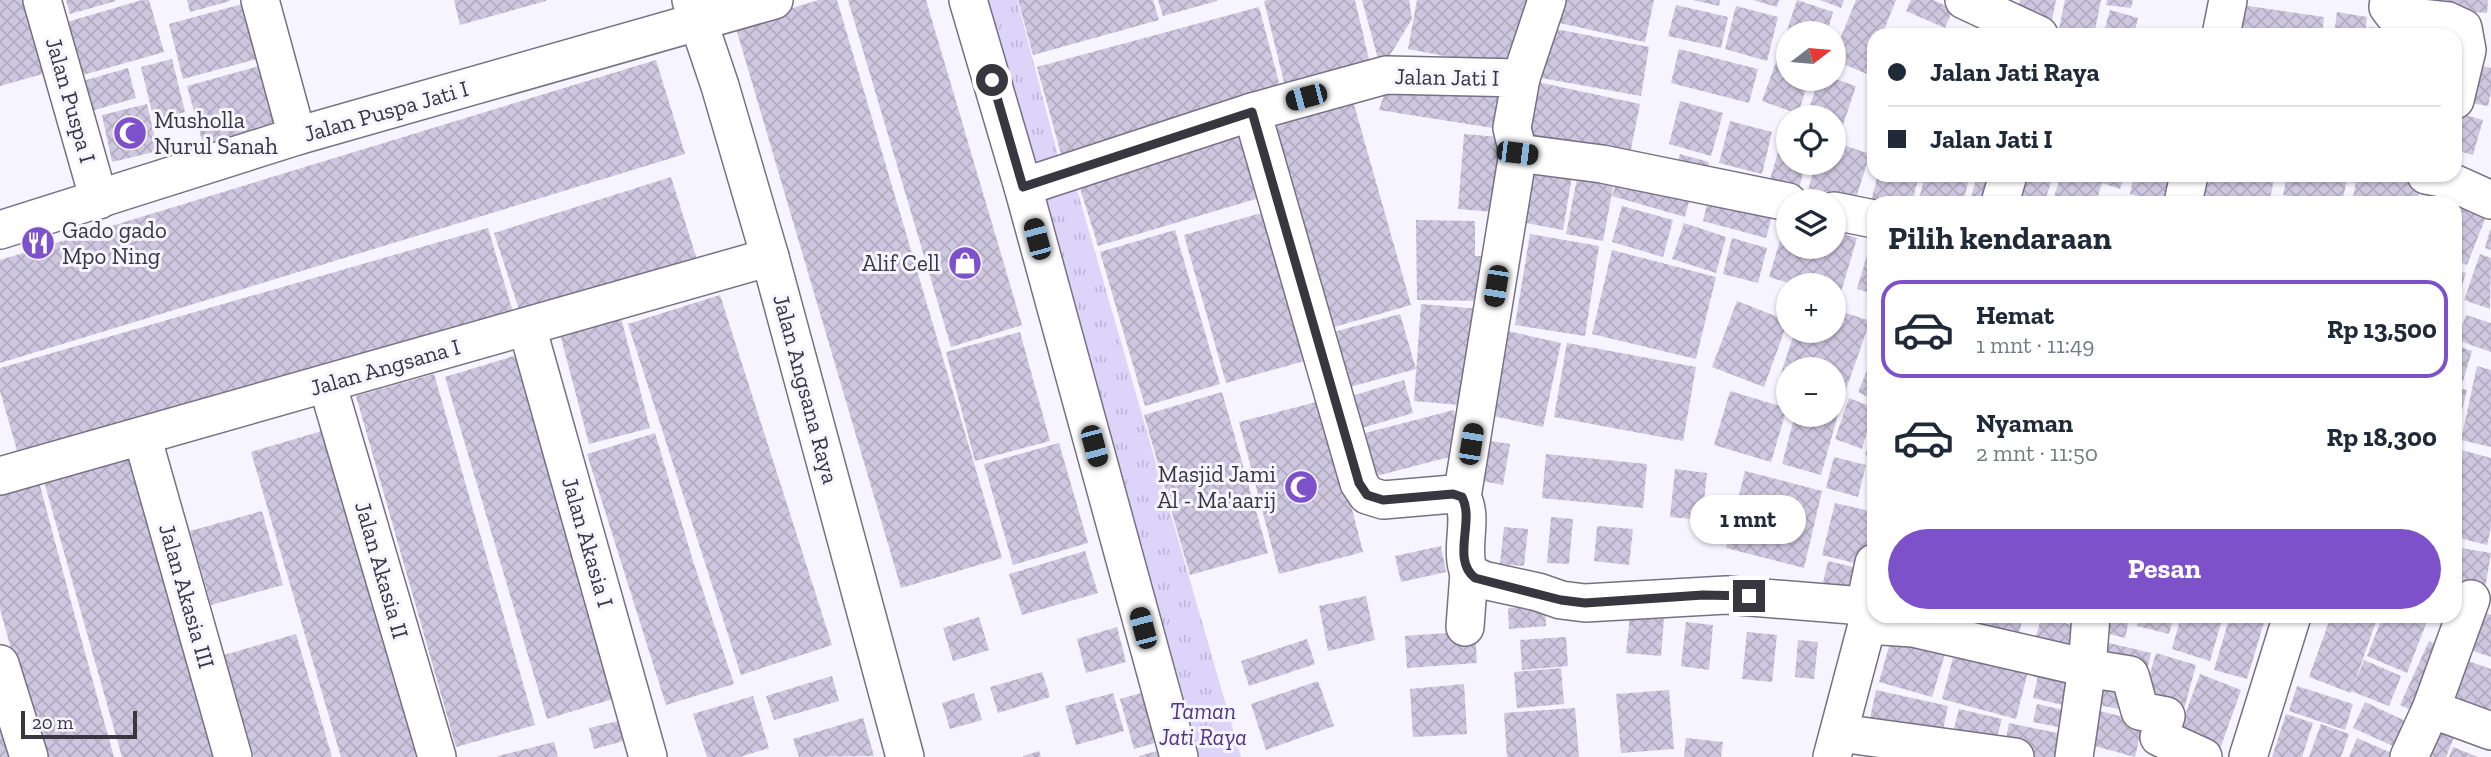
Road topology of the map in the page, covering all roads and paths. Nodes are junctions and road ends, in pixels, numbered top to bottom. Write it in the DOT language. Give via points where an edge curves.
graph roads {
  1 [pos="41,0"];
  2 [pos="260,0"];
  3 [pos="774,0"];
  4 [pos="968,0"];
  5 [pos="1547,0"];
  6 [pos="1964,0"];
  7 [pos="2228,0"];
  8 [pos="2389,0"];
  9 [pos="696,11"];
  10 [pos="2024,28"];
  11 [pos="2222,28"];
  12 [pos="2462,71"];
  13 [pos="1521,78"];
  14 [pos="1252,112"];
  15 [pos="297,136"];
  16 [pos="1517,153"];
  17 [pos="2433,182"];
  18 [pos="1023,187"];
  19 [pos="99,200"];
  20 [pos="1776,200"];
  21 [pos="2491,200"];
  22 [pos="1846,213"];
  23 [pos="1867,218"];
  24 [pos="0,230"];
  25 [pos="770,257"];
  26 [pos="527,327"];
  27 [pos="327,383"];
  28 [pos="142,436"];
  29 [pos="0,476"];
  30 [pos="1462,497"];
  31 [pos="1469,573"];
  32 [pos="2479,597"];
  33 [pos="1867,606"];
  34 [pos="1865,618"];
  35 [pos="1889,623"];
  36 [pos="2090,623"];
  37 [pos="2290,623"];
  38 [pos="1465,627"];
  39 [pos="0,664"];
  40 [pos="2087,668"];
  41 [pos="2431,709"];
  42 [pos="2491,732"];
  43 [pos="1836,745"];
  44 [pos="29,757"];
  45 [pos="233,757"];
  46 [pos="438,757"];
  47 [pos="648,757"];
  48 [pos="905,757"];
  49 [pos="1179,757"];
  50 [pos="2015,757"];
  51 [pos="2074,757"];
  52 [pos="2203,757"];
  53 [pos="2248,757"];
  54 [pos="2409,757"];
  1 -- 19 [label="street, Jalan Puspa I"];
  2 -- 15 [label="street"];
  3 -- 9 [label="street, Jalan Puspa Jati I"];
  4 -- 18 [label="street"];
  5 -- 13 [label="street, Jalan Jati I"];
  6 -- 10 [label="street"];
  7 -- 11 [label="street"];
  8 -- 12 [label="street" via="2394,15 2463,27 2467,50"];
  9 -- 15 [label="street, Jalan Puspa Jati I"];
  9 -- 25 [label="street, Jalan Angsana Raya"];
  13 -- 14 [label="street, Jalan Jati I" via="1390,75"];
  13 -- 16 [label="street, Jalan Jati I" via="1511,128"];
  14 -- 18 [label="street, Jalan Jati I"];
  14 -- 30 [label="street" via="1362,489 1383,500"];
  15 -- 19 [label="street, Jalan Puspa Jati I"];
  16 -- 20 [label="street" via="1602,164"];
  16 -- 30 [label="street, Jalan Jati I"];
  17 -- 21 [label="street"];
  18 -- 49 [label="street"];
  19 -- 24 [label="street, Jalan Puspa Jati I"];
  22 -- 23 [label="street"];
  25 -- 26 [label="street, Jalan Angsana I"];
  25 -- 48 [label="street, Jalan Angsana Raya"];
  26 -- 27 [label="street, Jalan Angsana I"];
  26 -- 47 [label="street, Jalan Akasia I"];
  27 -- 28 [label="street, Jalan Angsana I"];
  27 -- 46 [label="street, Jalan Akasia II"];
  28 -- 29 [label="street, Jalan Angsana I"];
  28 -- 45 [label="street, Jalan Akasia III"];
  30 -- 31 [label="street" via="1466,507 1464,557"];
  31 -- 34 [label="street" via="1585,603 1726,595 1851,605"];
  31 -- 38 [label="street"];
  32 -- 41 [label="street"];
  33 -- 34 [label="street"];
  34 -- 43 [label="street"];
  35 -- 40 [label="street"];
  36 -- 40 [label="street"];
  37 -- 53 [label="street"];
  39 -- 44 [label="street"];
  40 -- 51 [label="street"];
  40 -- 52 [label="street" via="2130,675 2140,711 2166,716 2159,737"];
  41 -- 42 [label="street"];
  41 -- 54 [label="street"];
  43 -- 50 [label="street"];
}
